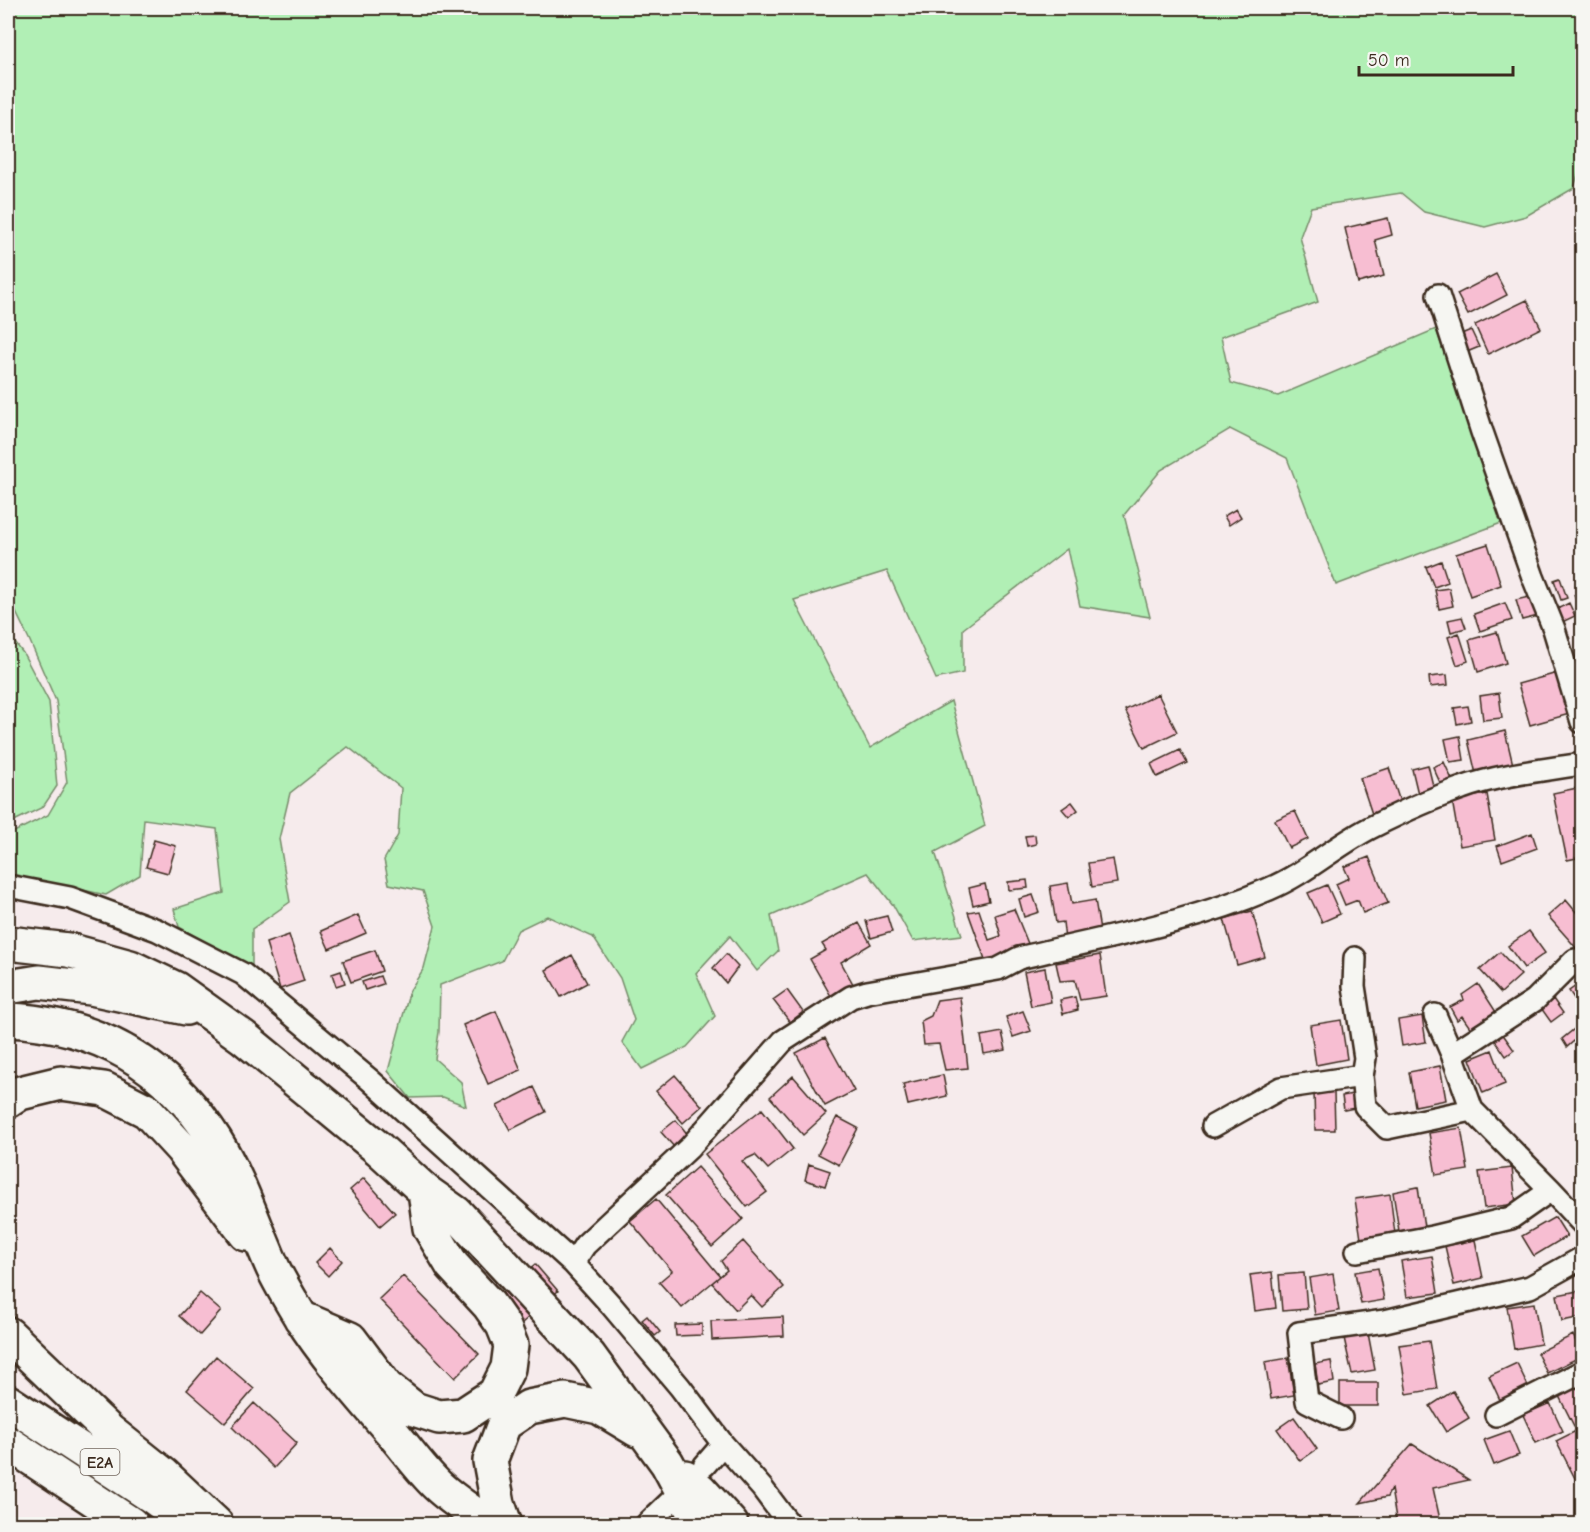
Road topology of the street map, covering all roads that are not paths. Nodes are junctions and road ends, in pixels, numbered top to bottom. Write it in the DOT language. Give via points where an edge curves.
graph roads {
  1 [pos="1438,296"];
  2 [pos="1582,722"];
  3 [pos="1582,764"];
  4 [pos="8,886"];
  5 [pos="8,943"];
  6 [pos="1355,958"];
  7 [pos="1575,960"];
  8 [pos="8,987"];
  9 [pos="1435,1015"];
  10 [pos="8,1020"];
  11 [pos="243,1037"];
  12 [pos="1452,1054"];
  13 [pos="1362,1076"];
  14 [pos="8,1101"];
  15 [pos="1472,1110"];
  16 [pos="1213,1126"];
  17 [pos="1551,1190"];
  18 [pos="425,1191"];
  19 [pos="1582,1223"];
  20 [pos="1357,1251"];
  21 [pos="1582,1258"];
  22 [pos="573,1263"];
  23 [pos="274,1271"];
  24 [pos="302,1318"];
  25 [pos="8,1334"];
  26 [pos="1582,1372"];
  27 [pos="8,1401"];
  28 [pos="1496,1415"];
  29 [pos="1341,1418"];
  30 [pos="647,1437"];
  31 [pos="8,1443"];
  32 [pos="723,1444"];
  33 [pos="8,1457"];
  34 [pos="667,1463"];
  35 [pos="704,1466"];
  36 [pos="671,1501"];
  37 [pos="123,1518"];
  38 [pos="190,1524"];
  39 [pos="216,1524"];
  40 [pos="488,1524"];
  41 [pos="505,1524"];
  42 [pos="647,1524"];
  43 [pos="700,1524"];
  44 [pos="731,1524"];
  45 [pos="789,1524"];
  1 -- 2 [label="street" via="1482,432 1554,629"];
  3 -- 22 [label="street" via="1463,787 1375,825 1272,888 1225,905 1019,958 998,969 850,998 783,1041 689,1148 585,1245"];
  4 -- 22 [label="street" via="70,898 157,930 243,974 370,1080"];
  5 -- 11 [label="highway" via="68,950 130,967 176,989"];
  6 -- 13 [label="street" via="1354,986 1365,1058"];
  7 -- 12 [label="street" via="1535,1000"];
  8 -- 11 [label="highway" via="39,982 183,1006"];
  9 -- 12 [label="street"];
  10 -- 23 [label="highway" via="51,1023 119,1047 150,1068 186,1101 215,1141"];
  11 -- 18 [label="highway"];
  12 -- 15 [label="street"];
  13 -- 15 [label="street" via="1365,1106 1387,1128"];
  13 -- 16 [label="street" via="1281,1088"];
  14 -- 23 [label="highway" via="20,1093 62,1083 104,1089 147,1111 182,1149"];
  15 -- 17 [label="street"];
  17 -- 19 [label="street"];
  17 -- 20 [label="street" via="1511,1218"];
  18 -- 24 [label="highway" via="430,1228 452,1265 503,1325 511,1345 508,1368 495,1394 463,1415 439,1417 414,1409 386,1387 350,1339"];
  18 -- 30 [label="highway" via="456,1213 589,1356"];
  21 -- 29 [label="street" via="1530,1287 1385,1321 1299,1333 1307,1401"];
  22 -- 32 [label="street"];
  23 -- 24 [label="highway"];
  24 -- 40 [label="highway" via="336,1367 438,1486"];
  25 -- 39 [label="highway" via="109,1431"];
  26 -- 28 [label="street"];
  27 -- 38 [label="highway, E2A"];
  30 -- 34 [label="highway"];
  30 -- 41 [label="highway" via="599,1407 565,1400 529,1407 504,1425 490,1461"];
  31 -- 37 [label="highway, E2A"];
  32 -- 35 [label="street"];
  32 -- 45 [label="street"];
  33 -- 37 [label="highway"];
  34 -- 43 [label="highway"];
  34 -- 44 [label="highway" via="701,1491"];
  36 -- 42 [label="street"];
}
